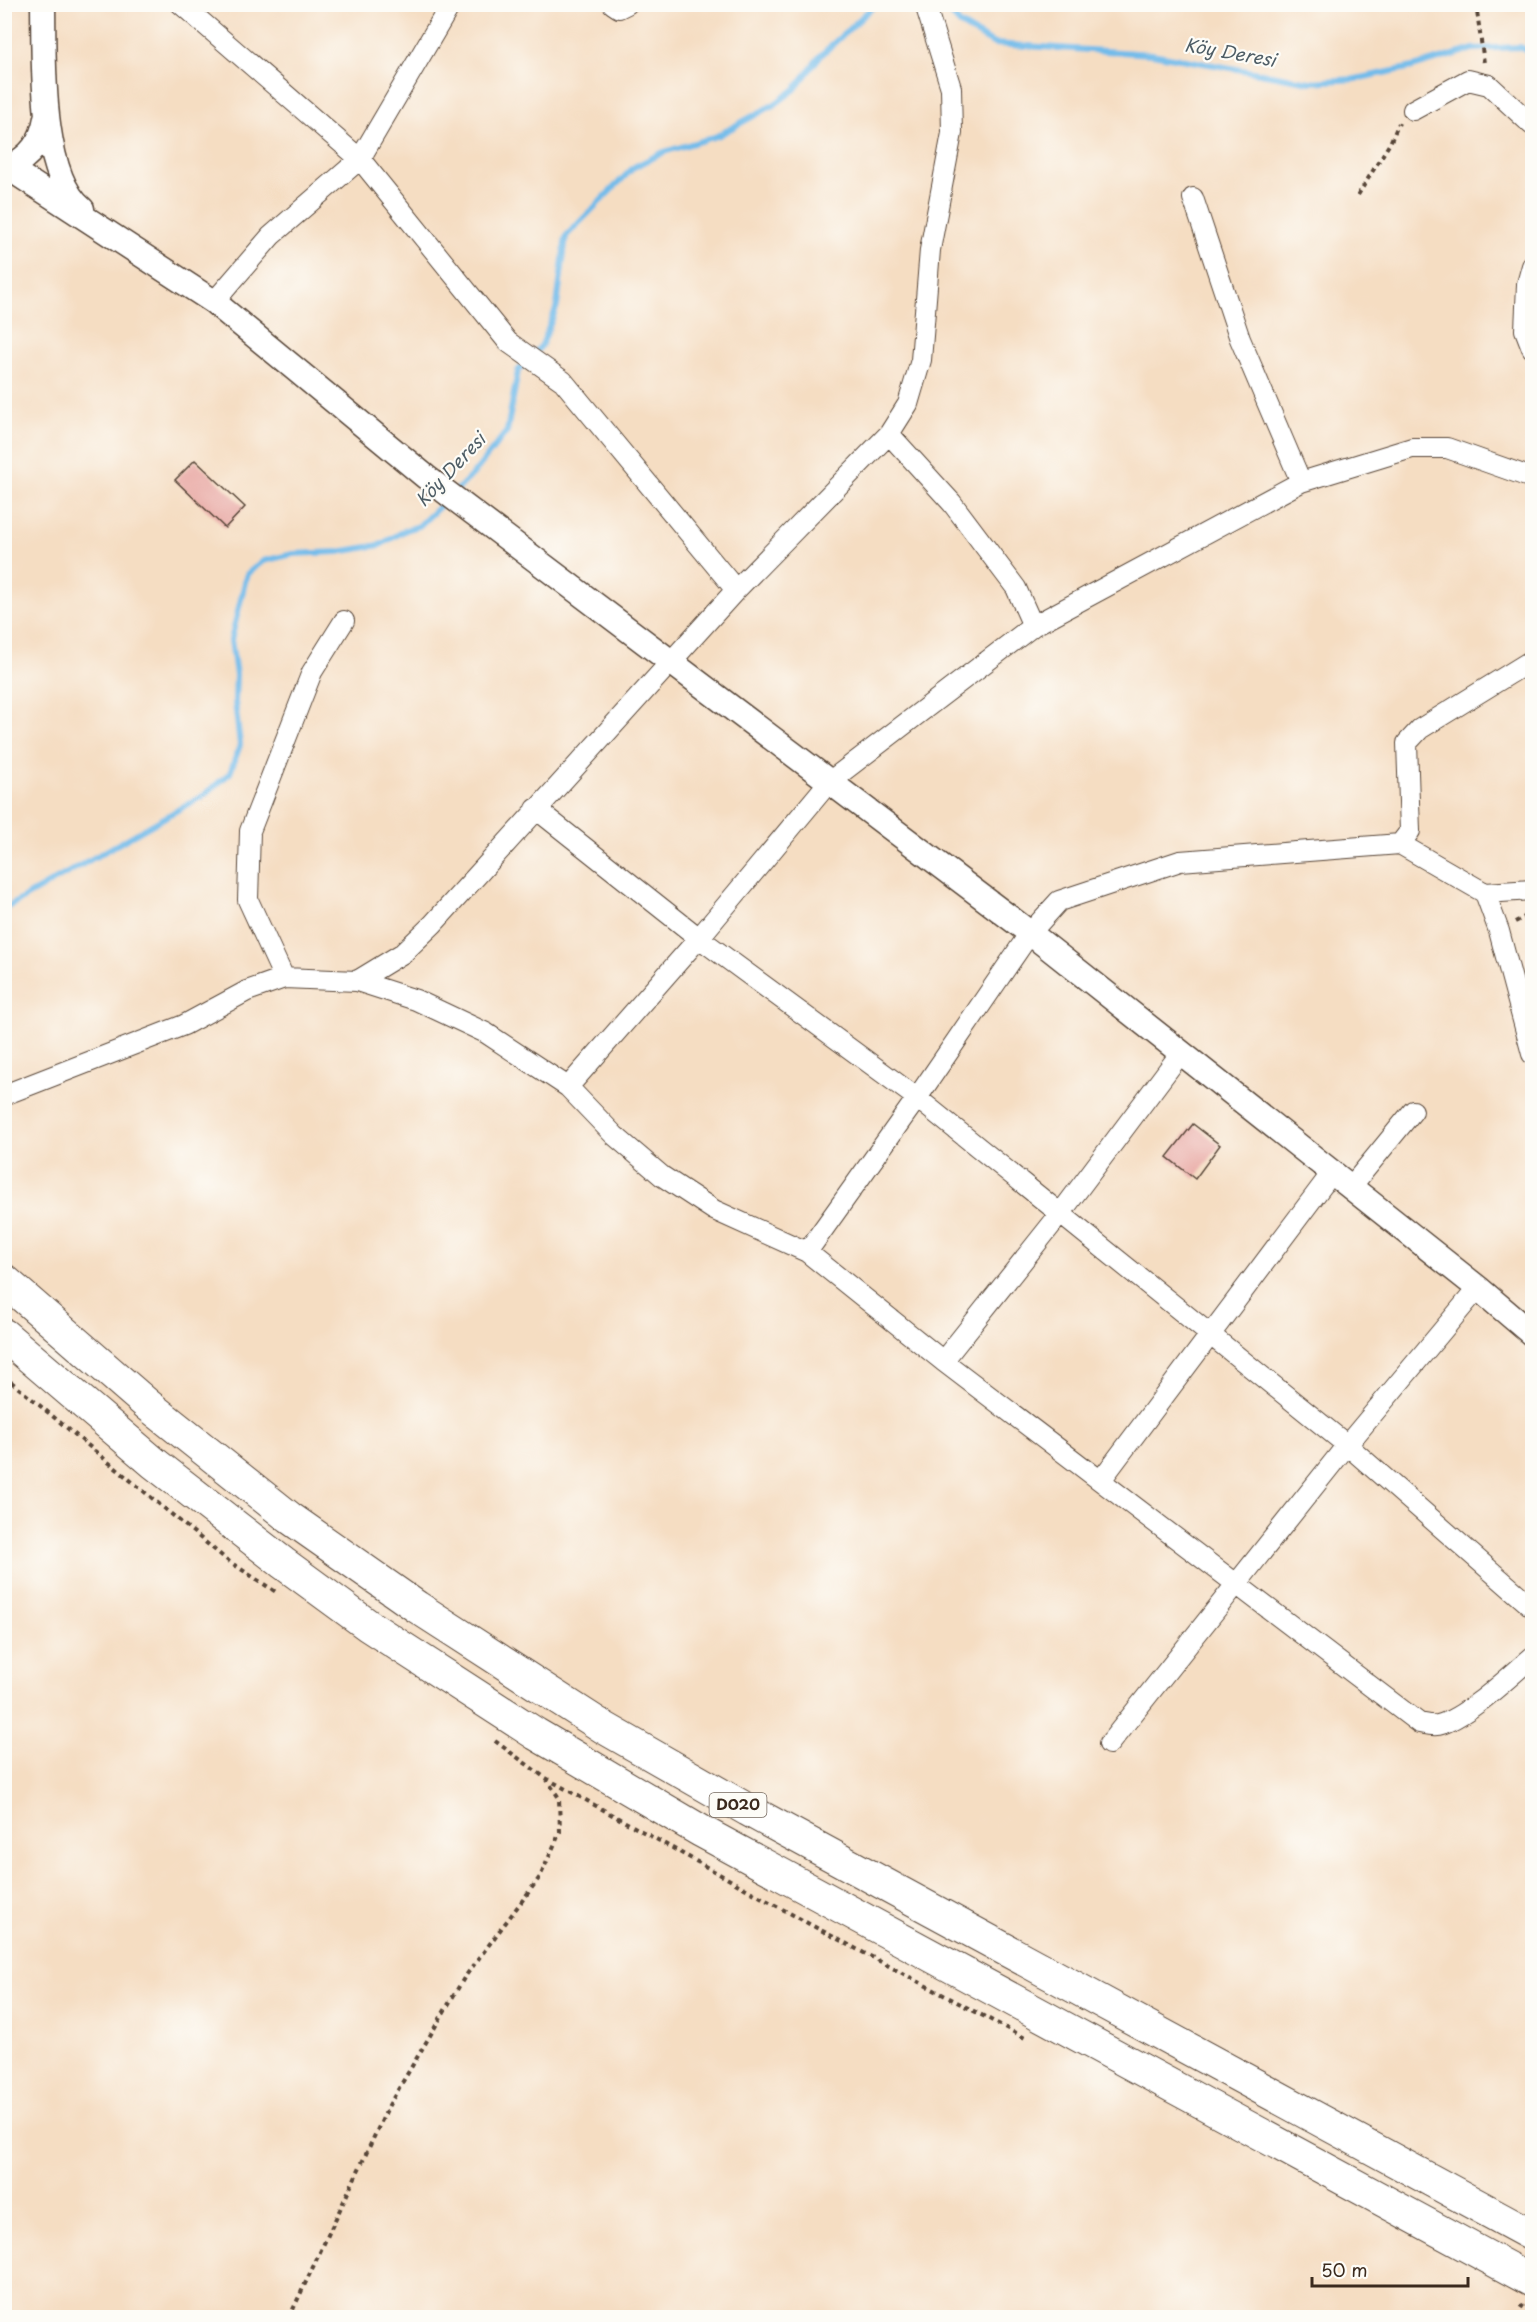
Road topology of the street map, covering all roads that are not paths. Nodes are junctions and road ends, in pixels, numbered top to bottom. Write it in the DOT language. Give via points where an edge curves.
graph roads {
  1 [pos="43,4"];
  2 [pos="181,4"];
  3 [pos="451,4"];
  4 [pos="613,4"];
  5 [pos="627,4"];
  6 [pos="927,10"];
  7 [pos="1413,110"];
  8 [pos="47,113"];
  9 [pos="1533,125"];
  10 [pos="360,159"];
  11 [pos="4,165"];
  12 [pos="1193,198"];
  13 [pos="115,236"];
  14 [pos="1533,266"];
  15 [pos="214,302"];
  16 [pos="1533,348"];
  17 [pos="890,434"];
  18 [pos="1533,478"];
  19 [pos="1301,482"];
  20 [pos="736,590"];
  21 [pos="344,621"];
  22 [pos="1034,626"];
  23 [pos="1533,660"];
  24 [pos="669,662"];
  25 [pos="829,782"];
  26 [pos="536,809"];
  27 [pos="1400,844"];
  28 [pos="1533,890"];
  29 [pos="1485,893"];
  30 [pos="1030,933"];
  31 [pos="699,938"];
  32 [pos="284,978"];
  33 [pos="357,981"];
  34 [pos="1180,1054"];
  35 [pos="1533,1054"];
  36 [pos="568,1087"];
  37 [pos="4,1095"];
  38 [pos="917,1098"];
  39 [pos="1413,1111"];
  40 [pos="1340,1181"];
  41 [pos="1060,1214"];
  42 [pos="807,1252"];
  43 [pos="4,1280"];
  44 [pos="1478,1288"];
  45 [pos="1533,1334"];
  46 [pos="4,1335"];
  47 [pos="1210,1336"];
  48 [pos="943,1361"];
  49 [pos="1347,1445"];
  50 [pos="1101,1480"];
  51 [pos="1236,1585"];
  52 [pos="1533,1607"];
  53 [pos="1533,1658"];
  54 [pos="1109,1743"];
  55 [pos="1533,2235"];
  56 [pos="1533,2281"];
  1 -- 8 [label="street"];
  2 -- 10 [label="street"];
  3 -- 10 [label="street"];
  4 -- 5 [label="street" via="619,8"];
  6 -- 17 [label="street" via="951,88 952,133 930,250 921,360 908,404"];
  7 -- 9 [label="street" via="1468,80 1489,86"];
  8 -- 11 [label="street" via="36,147 19,163"];
  8 -- 13 [label="street" via="54,153 66,188 74,202"];
  10 -- 15 [label="street" via="271,236"];
  10 -- 20 [label="street" via="508,342 563,381"];
  11 -- 13 [label="street"];
  12 -- 19 [label="street" via="1240,339"];
  13 -- 15 [label="street"];
  14 -- 16 [label="street" via="1527,284 1525,330"];
  15 -- 24 [label="street" via="426,477"];
  17 -- 20 [label="street"];
  17 -- 22 [label="street" via="952,503 1016,588"];
  18 -- 19 [label="street" via="1447,448 1412,448"];
  19 -- 22 [label="street"];
  20 -- 24 [label="street"];
  21 -- 32 [label="street" via="312,672 250,831 248,900"];
  22 -- 25 [label="street"];
  23 -- 27 [label="street" via="1420,729 1407,743 1410,831"];
  24 -- 25 [label="street"];
  24 -- 26 [label="street"];
  25 -- 30 [label="street"];
  25 -- 31 [label="street"];
  26 -- 31 [label="street"];
  26 -- 33 [label="street" via="433,924 403,952"];
  27 -- 29 [label="street"];
  27 -- 30 [label="street" via="1180,861 1059,901"];
  28 -- 29 [label="street"];
  29 -- 35 [label="street"];
  30 -- 34 [label="street"];
  30 -- 38 [label="street"];
  31 -- 36 [label="street"];
  31 -- 38 [label="street"];
  32 -- 33 [label="street"];
  32 -- 37 [label="street" via="184,1025"];
  33 -- 36 [label="street" via="416,1000 486,1033"];
  34 -- 40 [label="street"];
  34 -- 41 [label="street"];
  36 -- 42 [label="street" via="662,1176 714,1210"];
  38 -- 41 [label="street"];
  38 -- 42 [label="street"];
  39 -- 40 [label="street"];
  40 -- 44 [label="street"];
  40 -- 47 [label="street"];
  41 -- 47 [label="street"];
  41 -- 48 [label="street"];
  42 -- 48 [label="street"];
  43 -- 55 [label="highway, D020" via="148,1405 290,1518 603,1727 748,1810"];
  44 -- 45 [label="street"];
  44 -- 49 [label="street"];
  46 -- 56 [label="highway, D020" via="154,1463 283,1563 369,1626 536,1734 711,1836"];
  47 -- 49 [label="street"];
  47 -- 50 [label="street"];
  48 -- 50 [label="street"];
  49 -- 51 [label="street"];
  49 -- 52 [label="street"];
  50 -- 51 [label="street"];
  51 -- 53 [label="street" via="1419,1723 1436,1726 1455,1718"];
  51 -- 54 [label="street"];
}
